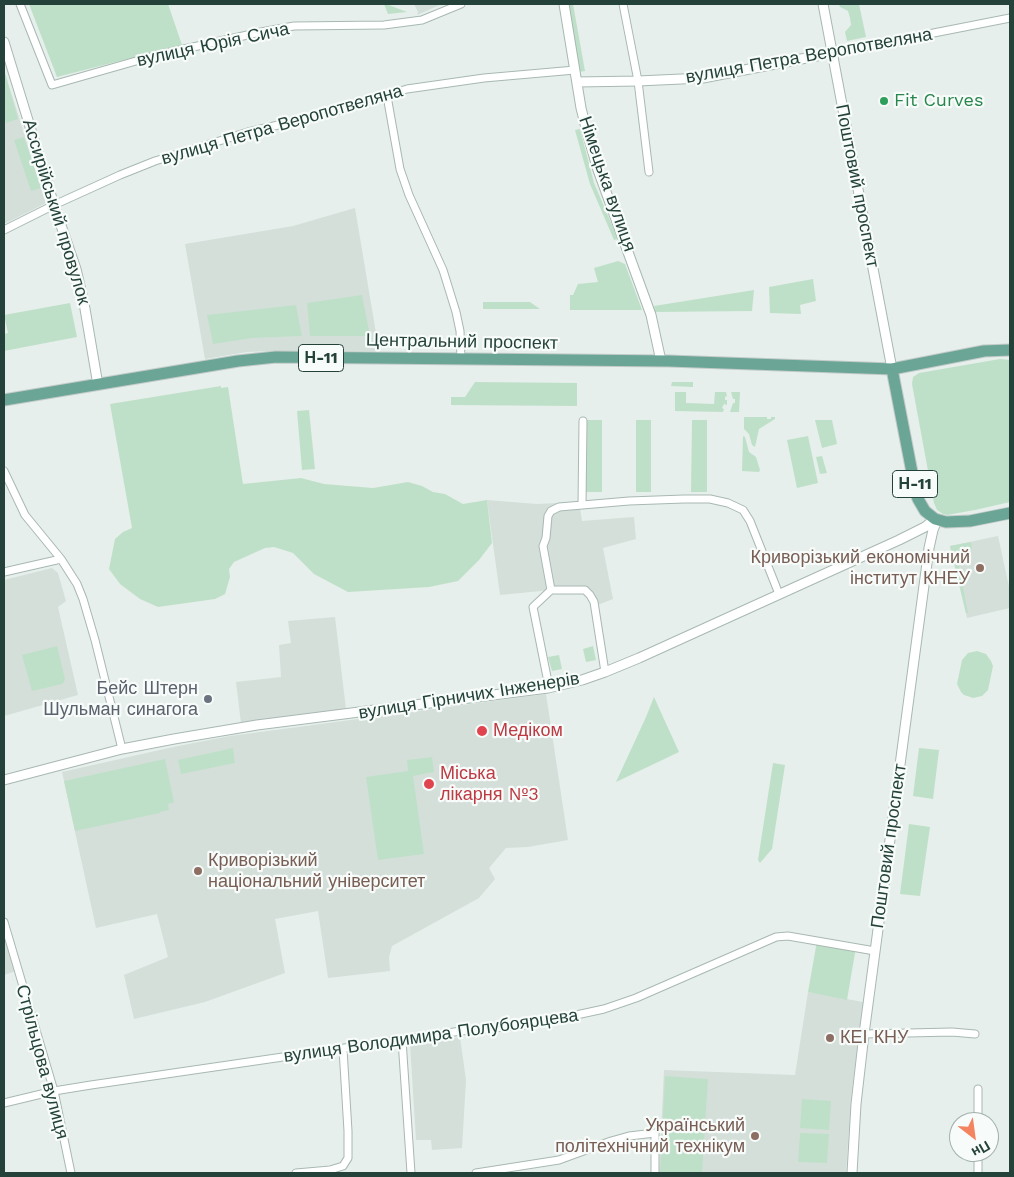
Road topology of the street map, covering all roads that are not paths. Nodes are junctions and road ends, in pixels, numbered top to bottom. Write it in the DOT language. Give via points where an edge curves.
graph roads {
  1 [pos="20,4"];
  2 [pos="461,4"];
  3 [pos="564,4"];
  4 [pos="623,4"];
  5 [pos="823,4"];
  6 [pos="1010,18"];
  7 [pos="4,42"];
  8 [pos="832,53"];
  9 [pos="574,70"];
  10 [pos="577,82"];
  11 [pos="638,82"];
  12 [pos="386,96"];
  13 [pos="649,172"];
  14 [pos="54,204"];
  15 [pos="4,230"];
  16 [pos="1010,350"];
  17 [pos="461,360"];
  18 [pos="661,361"];
  19 [pos="892,368"];
  20 [pos="98,385"];
  21 [pos="4,400"];
  22 [pos="583,421"];
  23 [pos="4,471"];
  24 [pos="582,506"];
  25 [pos="1010,513"];
  26 [pos="936,520"];
  27 [pos="61,559"];
  28 [pos="4,572"];
  29 [pos="552,590"];
  30 [pos="779,594"];
  31 [pos="605,672"];
  32 [pos="548,688"];
  33 [pos="122,749"];
  34 [pos="4,780"];
  35 [pos="4,922"];
  36 [pos="875,951"];
  37 [pos="864,1034"];
  38 [pos="975,1034"];
  39 [pos="402,1040"];
  40 [pos="343,1048"];
  41 [pos="978,1089"];
  42 [pos="54,1091"];
  43 [pos="4,1103"];
  44 [pos="978,1112"];
  45 [pos="71,1173"];
  46 [pos="296,1173"];
  47 [pos="411,1173"];
  48 [pos="476,1173"];
  49 [pos="655,1173"];
  50 [pos="852,1173"];
  1 -- 2 [label="street, вулиця Юрія Сича" via="52,85 157,55 261,32 294,26 384,25 422,20"];
  3 -- 9 [label="street, Німецька вулиця"];
  4 -- 11 [label="street"];
  5 -- 8 [label="street, Поштовий проспект"];
  6 -- 8 [label="street, вулиця Петра Веропотвеляна"];
  7 -- 14 [label="street, Ассирійський провулок"];
  8 -- 11 [label="street, вулиця Петра Веропотвеляна" via="724,74"];
  8 -- 19 [label="street, Поштовий проспект"];
  9 -- 10 [label="street, Німецька вулиця"];
  9 -- 12 [label="street, вулиця Петра Веропотвеляна" via="448,83 407,89"];
  10 -- 11 [label="street, вулиця Петра Веропотвеляна"];
  10 -- 18 [label="street, Німецька вулиця" via="593,152 652,315"];
  11 -- 13 [label="street"];
  12 -- 14 [label="street, вулиця Петра Веропотвеляна" via="155,160"];
  12 -- 17 [label="street" via="400,169 443,270 456,312"];
  14 -- 15 [label="street, вулиця Петра Веропотвеляна"];
  14 -- 20 [label="street, Ассирійський провулок" via="76,269"];
  16 -- 19 [label="main road, Н-11" via="984,351"];
  17 -- 18 [label="main road, Центральний проспект / Н-11"];
  17 -- 20 [label="main road, Центральний проспект / Н-11" via="276,357 238,360"];
  18 -- 19 [label="main road, Центральний проспект / Н-11"];
  19 -- 26 [label="main road, Н-11" via="918,499"];
  20 -- 21 [label="main road, Центральний проспект / Н-11"];
  22 -- 24 [label="street"];
  23 -- 27 [label="street" via="25,514"];
  24 -- 29 [label="street" via="559,507 551,510 548,516 543,546"];
  24 -- 30 [label="street" via="710,499 728,503 743,510 750,521"];
  25 -- 26 [label="main road, Н-11" via="970,521"];
  26 -- 30 [label="street, вулиця Гірничих Інженерів"];
  26 -- 36 [label="street, Поштовий проспект" via="929,548"];
  27 -- 28 [label="street"];
  27 -- 33 [label="street" via="83,599"];
  29 -- 31 [label="street" via="585,590 590,595 594,602"];
  29 -- 32 [label="street" via="533,608"];
  30 -- 31 [label="street, вулиця Гірничих Інженерів"];
  31 -- 32 [label="street, вулиця Гірничих Інженерів"];
  32 -- 33 [label="street, вулиця Гірничих Інженерів" via="257,725"];
  33 -- 34 [label="street, вулиця Гірничих Інженерів"];
  35 -- 42 [label="street, Стрільцова вулиця"];
  36 -- 37 [label="street, Поштовий проспект"];
  36 -- 39 [label="street, вулиця Володимира Полубоярцева" via="788,936 776,937 604,1009 526,1025"];
  37 -- 38 [label="street"];
  37 -- 50 [label="street, Поштовий проспект"];
  39 -- 40 [label="street, вулиця Володимира Полубоярцева"];
  39 -- 47 [label="street"];
  40 -- 42 [label="street, вулиця Володимира Полубоярцева"];
  40 -- 46 [label="street" via="348,1158 342,1166 330,1170"];
  41 -- 44 [label="street"];
  42 -- 43 [label="street, вулиця Володимира Полубоярцева"];
  42 -- 45 [label="street, Стрільцова вулиця"];
  48 -- 49 [label="street" via="559,1160 611,1141 656,1133"];
}
